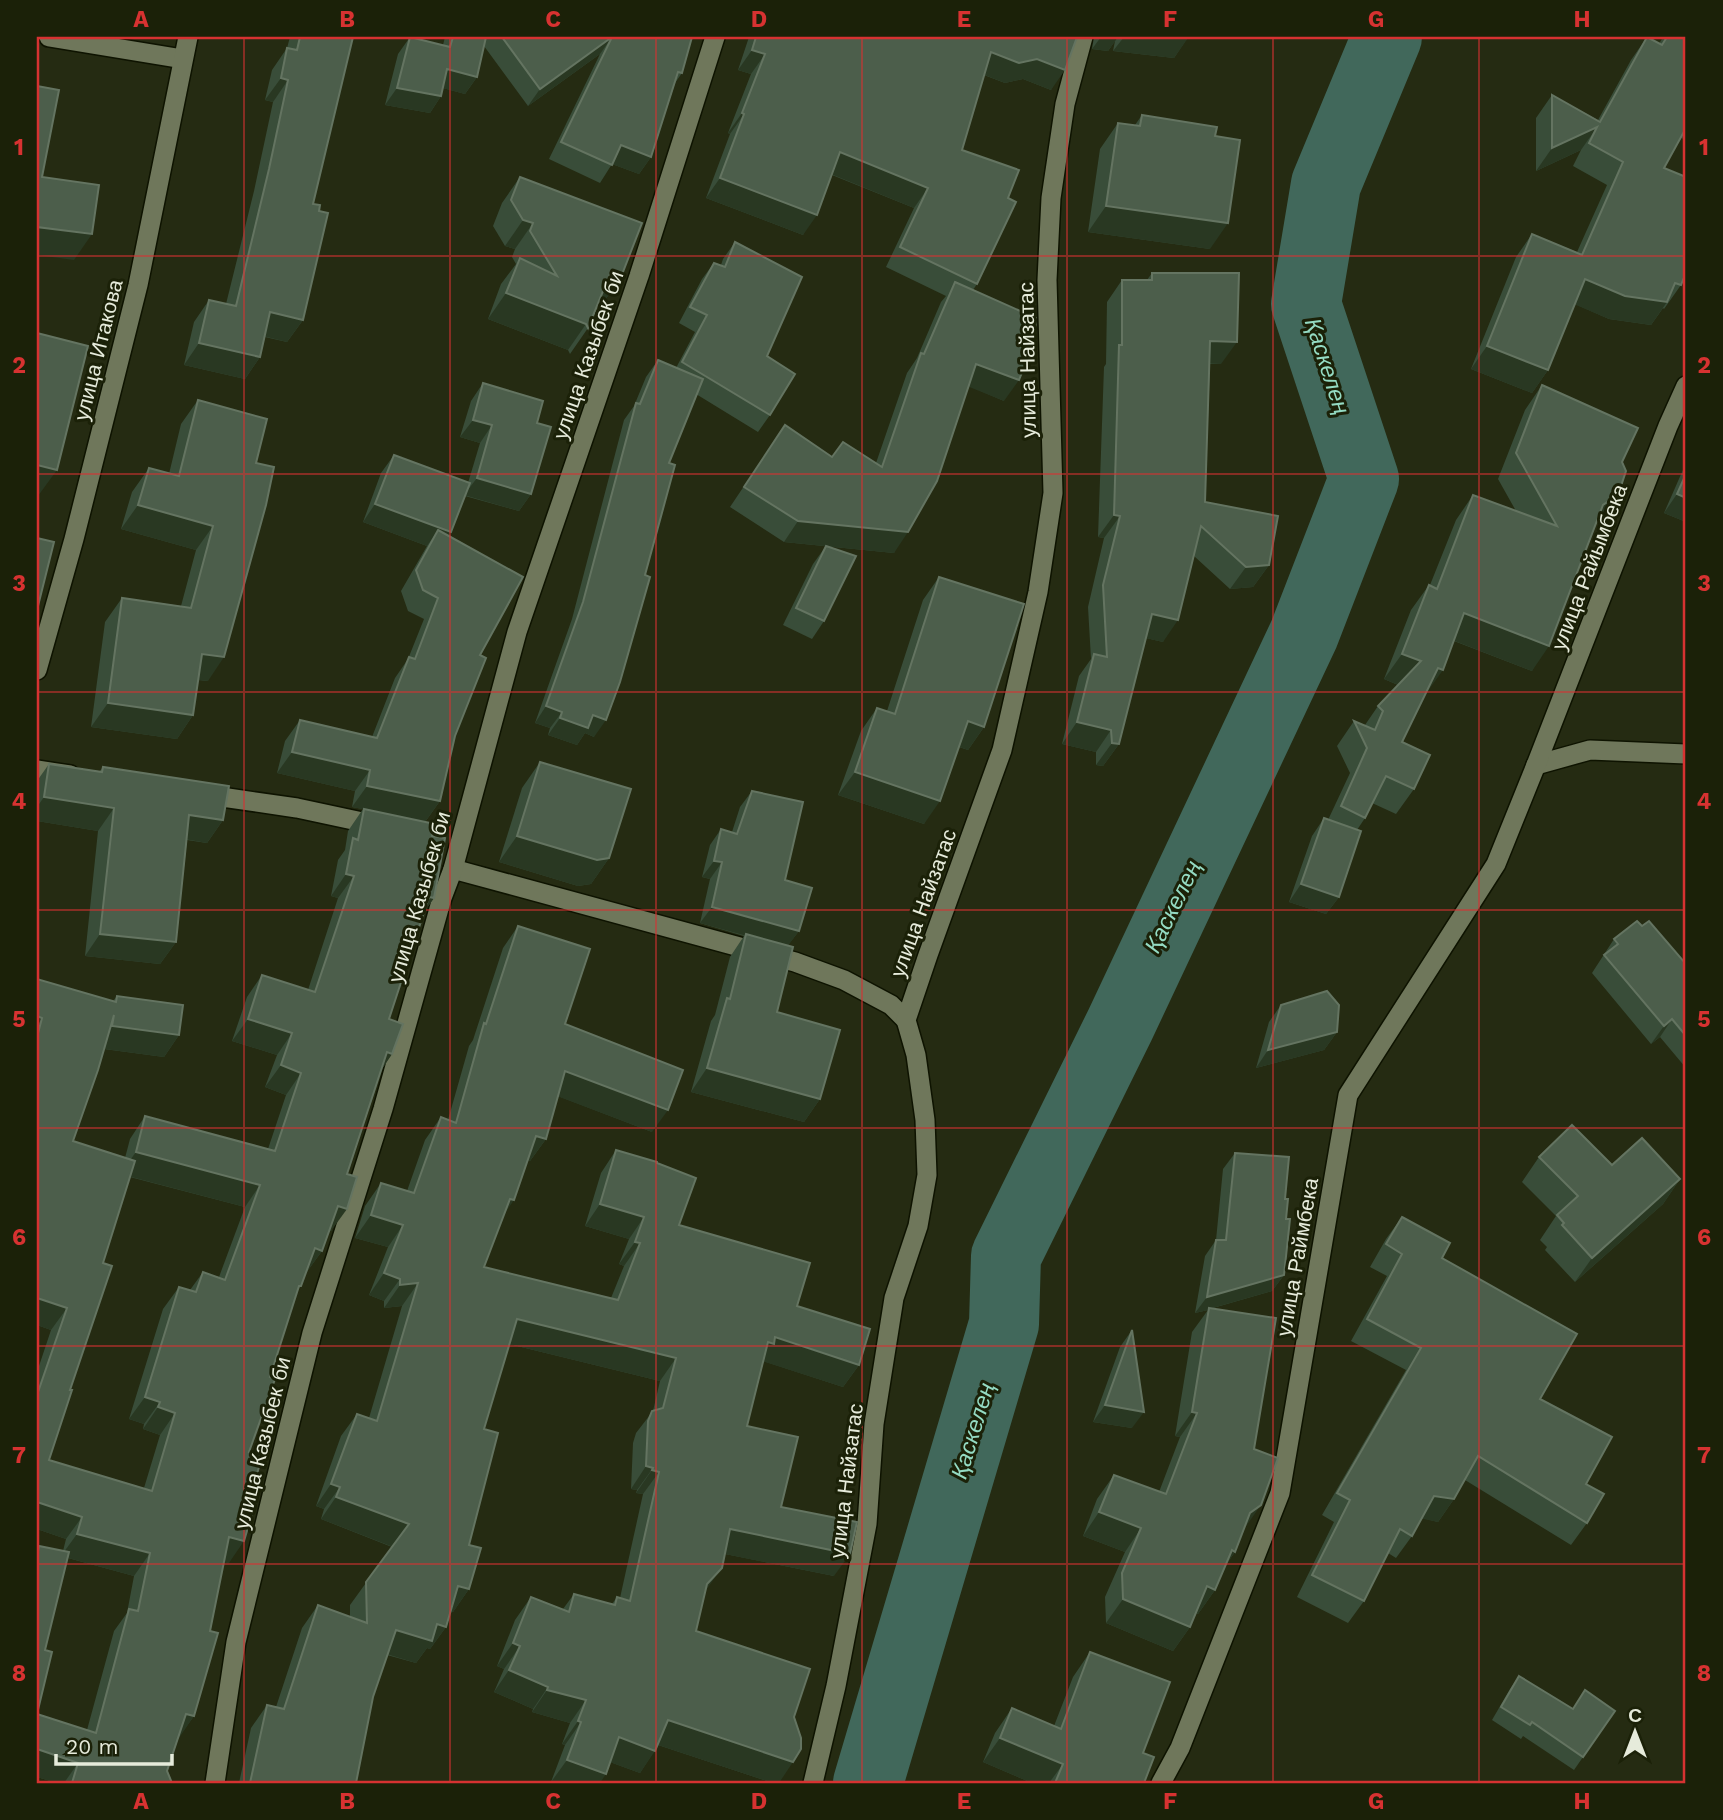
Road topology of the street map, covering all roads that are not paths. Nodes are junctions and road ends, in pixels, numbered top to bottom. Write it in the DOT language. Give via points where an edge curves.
graph roads {
  1 [pos="49,37"];
  2 [pos="188,37"];
  3 [pos="715,37"];
  4 [pos="1083,37"];
  5 [pos="183,59"];
  6 [pos="1686,386"];
  7 [pos="37,670"];
  8 [pos="1686,754"];
  9 [pos="1536,765"];
  10 [pos="37,770"];
  11 [pos="92,778"];
  12 [pos="187,792"];
  13 [pos="393,828"];
  14 [pos="453,869"];
  15 [pos="906,1020"];
  16 [pos="215,1783"];
  17 [pos="813,1783"];
  18 [pos="1161,1783"];
  1 -- 5 [label="street"];
  2 -- 5 [label="street, улица Итакова"];
  3 -- 14 [label="street, улица Казыбек би" via="517,632 452,840"];
  4 -- 15 [label="street, улица Найзатас" via="1065,104 1051,198 1047,280 1053,493 1038,592 1002,750"];
  5 -- 7 [label="street, улица Итакова" via="138,285"];
  6 -- 9 [label="street, улица Райымбека"];
  8 -- 9 [label="street" via="1590,750"];
  9 -- 18 [label="street, улица Раймбека" via="1496,864 1348,1095 1280,1493 1180,1748"];
  10 -- 11 [label="street"];
  12 -- 13 [label="street"];
  14 -- 15 [label="street" via="795,962 867,992"];
  14 -- 16 [label="street, улица Казыбек би" via="312,1333 236,1642"];
  15 -- 17 [label="street, улица Найзатас" via="925,1120 927,1175 918,1226 894,1298 874,1424 867,1524"];
}
